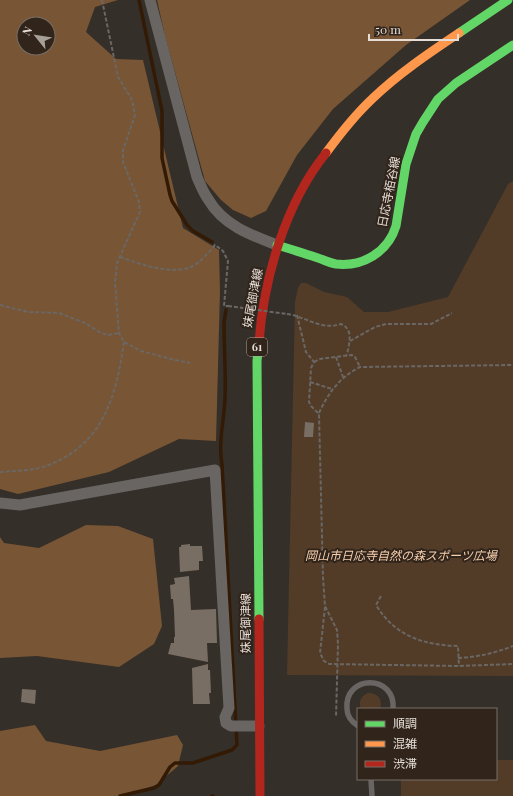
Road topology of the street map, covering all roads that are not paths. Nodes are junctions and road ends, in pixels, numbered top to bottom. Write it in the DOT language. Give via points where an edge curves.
graph roads {
  1 [pos="150,0"];
  2 [pos="508,0"];
  3 [pos="513,44"];
  4 [pos="277,244"];
  5 [pos="0,503"];
  6 [pos="393,708"];
  7 [pos="357,725"];
  8 [pos="258,726"];
  9 [pos="371,780"];
  10 [pos="260,796"];
  11 [pos="372,796"];
  1 -- 4 [label="street" via="197,177 208,200 235,228"];
  2 -- 4 [label="main road, 妹尾御津線 / 61" via="415,64 357,115 314,168 287,217"];
  3 -- 4 [label="main road, 日応寺栢谷線" via="456,83 438,99 423,122 406,164 393,236 380,252 358,263 336,264"];
  4 -- 8 [label="main road, 妹尾御津線 / 61" via="262,305 258,340"];
  5 -- 8 [label="street" via="20,505 215,470 229,708 225,717 226,723 236,726"];
  6 -- 7 [label="lane" via="392,697 388,690 376,683 360,684 353,689 346,703 350,719"];
  8 -- 10 [label="main road, 妹尾御津線 / 61"];
  9 -- 11 [label="lane"];
}
